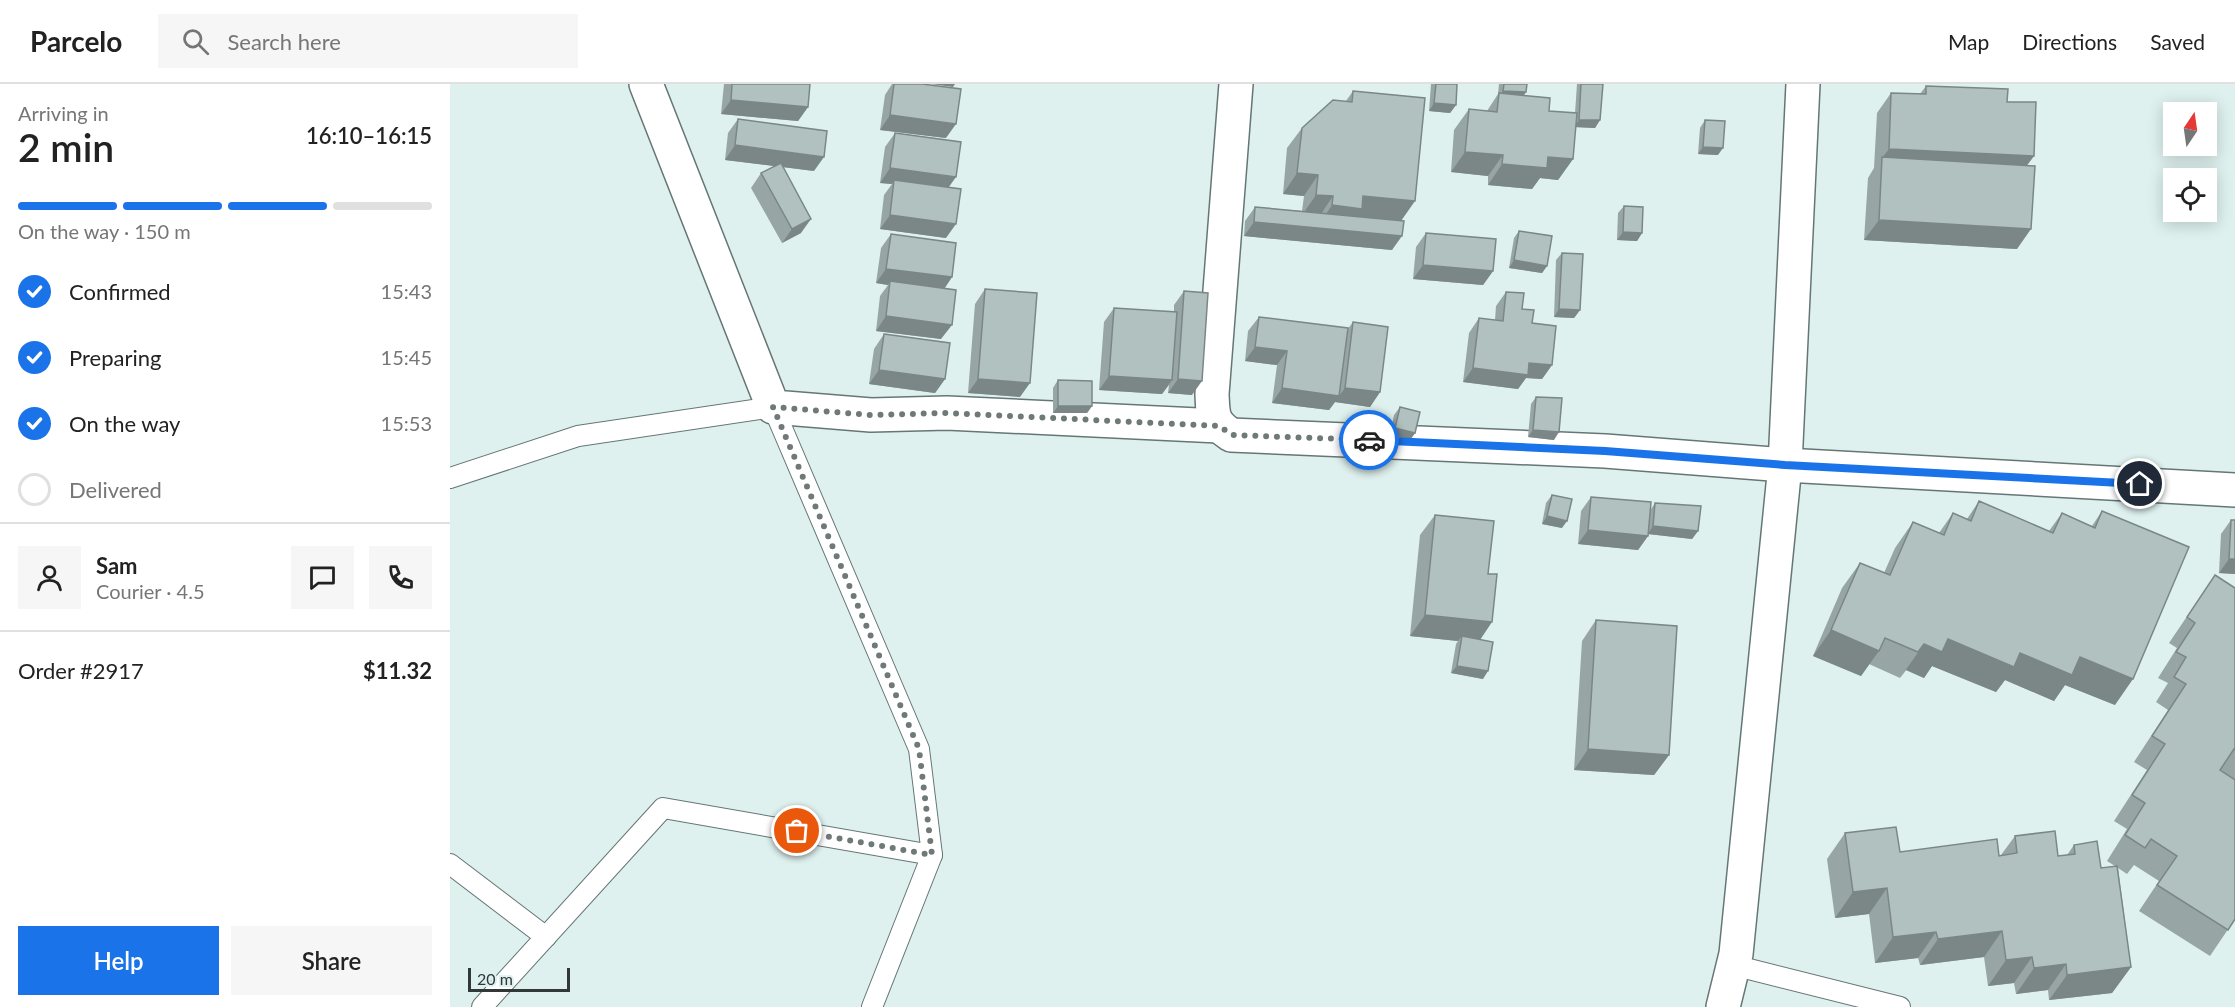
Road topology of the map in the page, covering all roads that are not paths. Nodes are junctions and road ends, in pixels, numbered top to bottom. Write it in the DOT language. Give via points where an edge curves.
graph roads {
  1 [pos="646,84"];
  2 [pos="1236,84"];
  3 [pos="1803,84"];
  4 [pos="773,407"];
  5 [pos="1219,426"];
  6 [pos="1785,465"];
  7 [pos="450,478"];
  8 [pos="2235,490"];
  9 [pos="932,855"];
  10 [pos="450,864"];
  11 [pos="546,937"];
  12 [pos="1733,965"];
  13 [pos="482,1007"];
  14 [pos="872,1007"];
  15 [pos="1724,1007"];
  16 [pos="1899,1007"];
  1 -- 4 [label="street"];
  2 -- 5 [label="street" via="1212,394 1213,415"];
  3 -- 6 [label="street"];
  4 -- 5 [label="street" via="871,415 947,413"];
  4 -- 7 [label="lane" via="578,436"];
  4 -- 9 [label="lane" via="919,749"];
  5 -- 6 [label="street" via="1232,435 1605,451"];
  6 -- 8 [label="street"];
  6 -- 12 [label="street"];
  9 -- 11 [label="lane" via="663,808"];
  9 -- 14 [label="lane"];
  10 -- 11 [label="lane"];
  11 -- 13 [label="lane"];
  12 -- 15 [label="street"];
  12 -- 16 [label="lane"];
}
